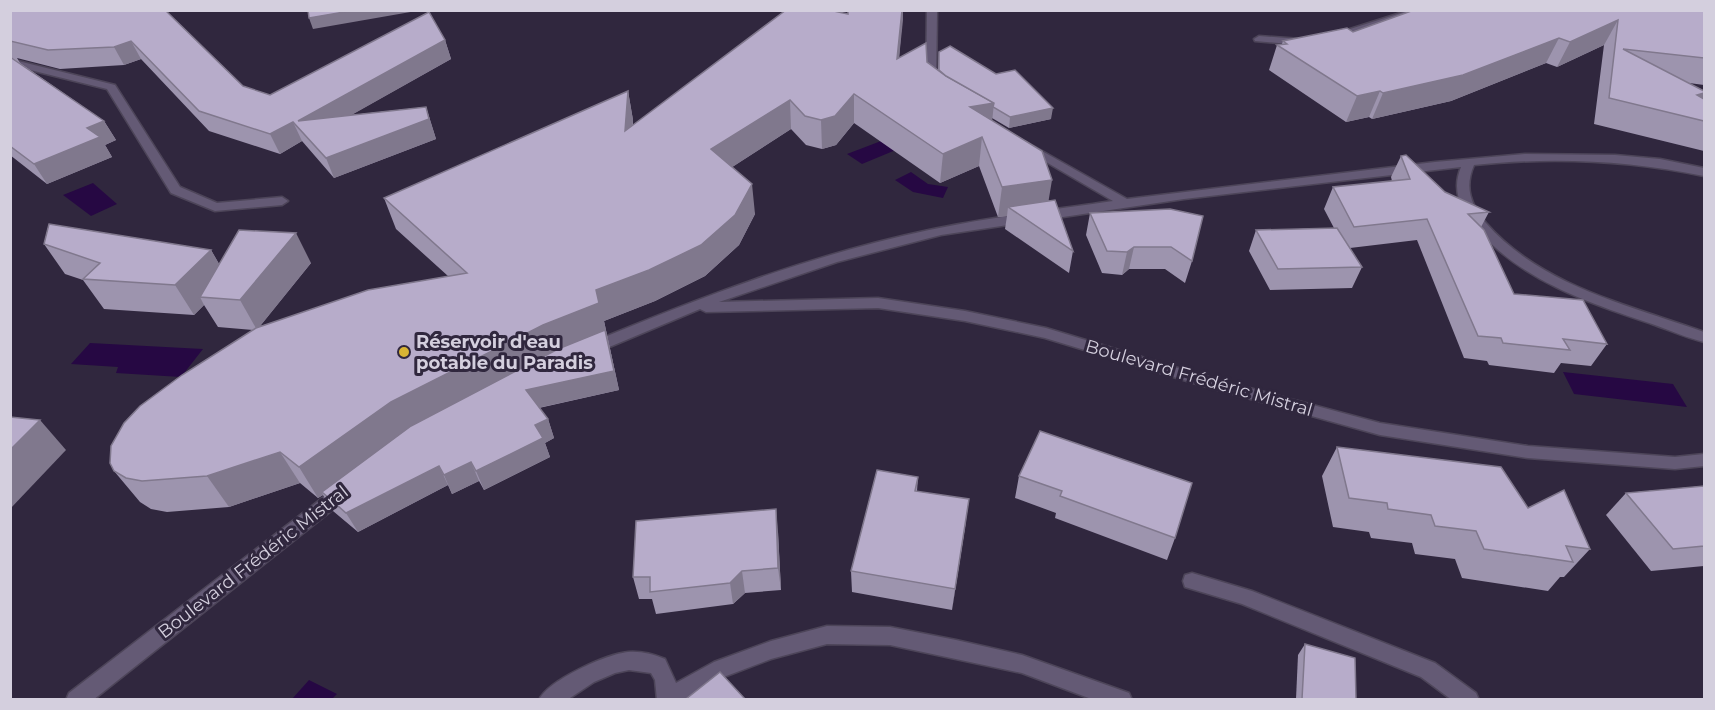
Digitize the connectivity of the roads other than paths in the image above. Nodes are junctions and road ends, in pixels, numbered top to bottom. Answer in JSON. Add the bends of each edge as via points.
{"nodes":[{"id":1,"x":932,"y":10,"type":"edge"},
{"id":2,"x":1422,"y":10,"type":"edge"},
{"id":3,"x":1259,"y":39,"type":"dead end"},
{"id":4,"x":10,"y":62,"type":"edge"},
{"id":5,"x":940,"y":93,"type":"edge"},
{"id":6,"x":1010,"y":137,"type":"edge"},
{"id":7,"x":1469,"y":162,"type":"junction"},
{"id":8,"x":1704,"y":172,"type":"edge"},
{"id":9,"x":282,"y":201,"type":"dead end"},
{"id":10,"x":1125,"y":203,"type":"junction"},
{"id":11,"x":692,"y":308,"type":"junction"},
{"id":12,"x":1704,"y":337,"type":"edge"},
{"id":13,"x":577,"y":354,"type":"edge"},
{"id":14,"x":1704,"y":460,"type":"edge"},
{"id":15,"x":359,"y":480,"type":"edge"},
{"id":16,"x":1192,"y":581,"type":"dead end"},
{"id":17,"x":76,"y":699,"type":"edge"},
{"id":18,"x":549,"y":699,"type":"edge"},
{"id":19,"x":667,"y":699,"type":"edge"},
{"id":20,"x":1122,"y":699,"type":"edge"},
{"id":21,"x":1469,"y":699,"type":"edge"}],
"edges":[{"from":1,"to":5,"type":"street","via":[[931,86]]},
{"from":2,"to":3,"type":"street","via":[[1305,43]]},
{"from":4,"to":9,"type":"street","via":[[111,87],[176,190],[215,207]]},
{"from":6,"to":10,"type":"street"},
{"from":7,"to":8,"type":"street","name":"Boulevard Frédéric Mistral","via":[[1598,158]]},
{"from":7,"to":10,"type":"street","name":"Boulevard Frédéric Mistral"},
{"from":7,"to":12,"type":"street","via":[[1461,184],[1465,202],[1480,225],[1502,247],[1541,274],[1590,297]]},
{"from":10,"to":11,"type":"street","name":"Boulevard Frédéric Mistral","via":[[915,236],[806,267]]},
{"from":11,"to":13,"type":"street","name":"Boulevard Frédéric Mistral"},
{"from":11,"to":14,"type":"street","name":"Boulevard Frédéric Mistral","via":[[878,303],[1046,333],[1380,429],[1528,452],[1675,463]]},
{"from":15,"to":17,"type":"street","name":"Boulevard Frédéric Mistral"},
{"from":16,"to":21,"type":"street","via":[[1245,597],[1428,670]]},
{"from":18,"to":19,"type":"street","via":[[618,662],[646,660],[658,665]]},
{"from":19,"to":20,"type":"street","via":[[714,671],[827,635],[890,636],[956,649],[1022,664]]}]}
